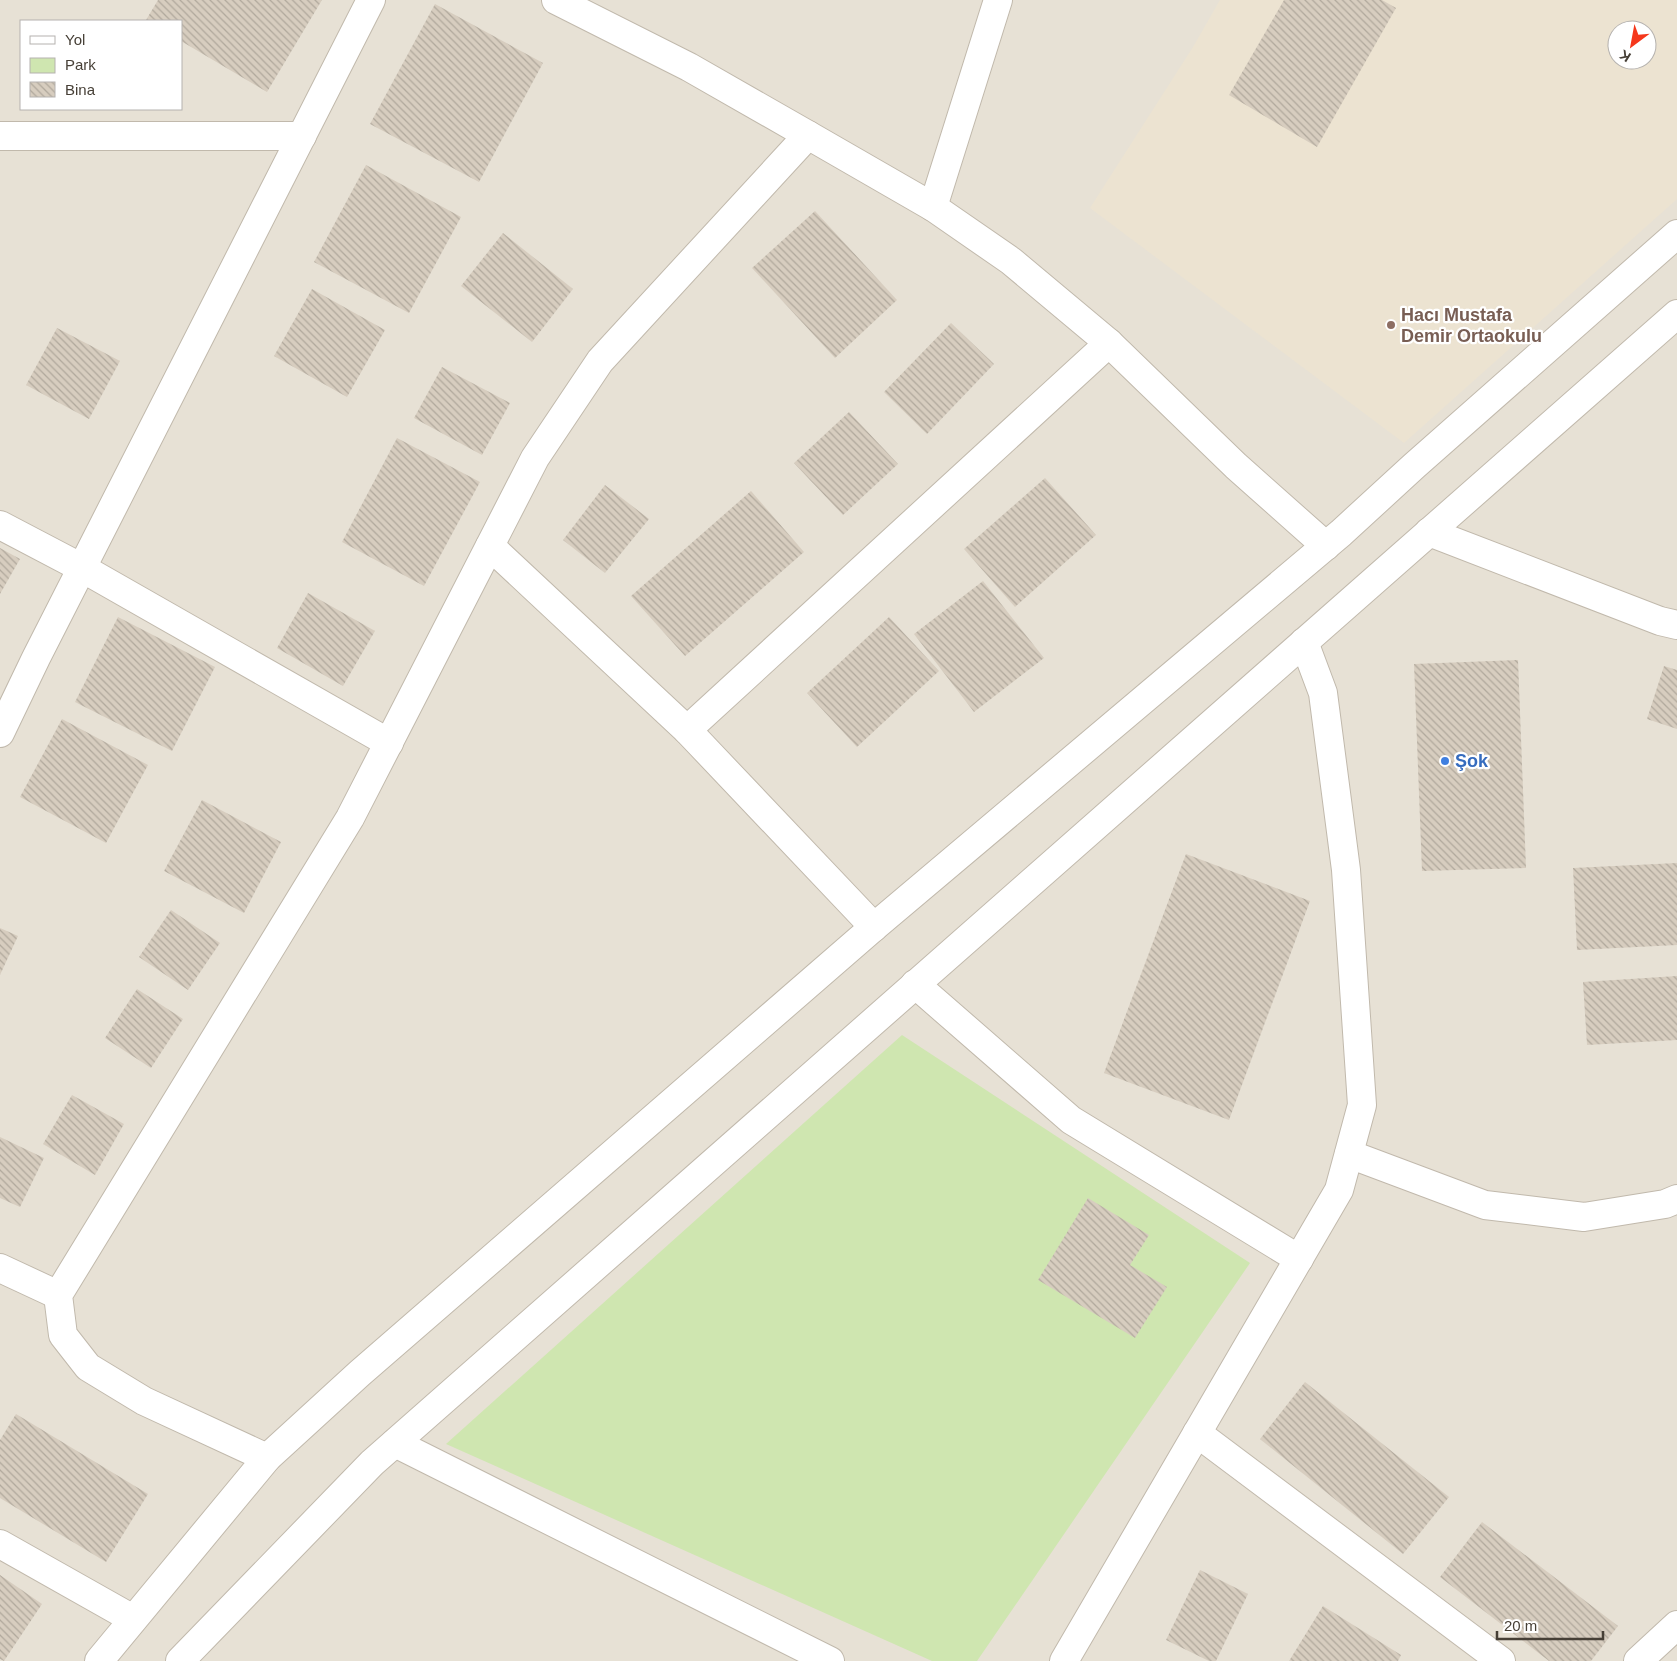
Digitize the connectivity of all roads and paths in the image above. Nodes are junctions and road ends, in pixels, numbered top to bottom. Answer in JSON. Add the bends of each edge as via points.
{"nodes":[{"id":1,"x":371,"y":0,"type":"edge"},
{"id":2,"x":556,"y":0,"type":"edge"},
{"id":3,"x":998,"y":0,"type":"edge"},
{"id":4,"x":808,"y":135,"type":"junction"},
{"id":5,"x":0,"y":136,"type":"edge"},
{"id":6,"x":302,"y":136,"type":"junction"},
{"id":7,"x":933,"y":207,"type":"junction"},
{"id":8,"x":1677,"y":234,"type":"edge"},
{"id":9,"x":1677,"y":314,"type":"edge"},
{"id":10,"x":1109,"y":343,"type":"junction"},
{"id":11,"x":0,"y":525,"type":"edge"},
{"id":12,"x":1429,"y":532,"type":"junction"},
{"id":13,"x":490,"y":546,"type":"junction"},
{"id":14,"x":1326,"y":546,"type":"junction"},
{"id":15,"x":82,"y":568,"type":"junction"},
{"id":16,"x":1677,"y":625,"type":"edge"},
{"id":17,"x":1304,"y":642,"type":"junction"},
{"id":18,"x":687,"y":730,"type":"junction"},
{"id":19,"x":0,"y":733,"type":"edge"},
{"id":20,"x":389,"y":743,"type":"junction"},
{"id":21,"x":874,"y":927,"type":"junction"},
{"id":22,"x":915,"y":984,"type":"junction"},
{"id":23,"x":1349,"y":1154,"type":"junction"},
{"id":24,"x":1677,"y":1199,"type":"edge"},
{"id":25,"x":1299,"y":1259,"type":"junction"},
{"id":26,"x":0,"y":1268,"type":"edge"},
{"id":27,"x":58,"y":1295,"type":"junction"},
{"id":28,"x":1197,"y":1433,"type":"junction"},
{"id":29,"x":395,"y":1443,"type":"junction"},
{"id":30,"x":267,"y":1458,"type":"junction"},
{"id":31,"x":0,"y":1544,"type":"edge"},
{"id":32,"x":133,"y":1619,"type":"junction"},
{"id":33,"x":1677,"y":1625,"type":"edge"},
{"id":34,"x":99,"y":1661,"type":"edge"},
{"id":35,"x":180,"y":1661,"type":"edge"},
{"id":36,"x":830,"y":1661,"type":"edge"},
{"id":37,"x":1064,"y":1661,"type":"edge"},
{"id":38,"x":1501,"y":1661,"type":"edge"},
{"id":39,"x":1638,"y":1661,"type":"edge"}],
"edges":[{"from":1,"to":6,"type":"street"},
{"from":2,"to":4,"type":"street","via":[[689,67]]},
{"from":3,"to":7,"type":"street"},
{"from":4,"to":7,"type":"street"},
{"from":4,"to":13,"type":"street","via":[[600,361],[535,458]]},
{"from":5,"to":6,"type":"street"},
{"from":6,"to":15,"type":"street"},
{"from":7,"to":10,"type":"street","via":[[1011,261]]},
{"from":8,"to":14,"type":"street"},
{"from":9,"to":12,"type":"street"},
{"from":10,"to":14,"type":"street","via":[[1236,466]]},
{"from":10,"to":18,"type":"street"},
{"from":11,"to":15,"type":"street"},
{"from":12,"to":16,"type":"street"},
{"from":12,"to":17,"type":"street"},
{"from":13,"to":18,"type":"street"},
{"from":13,"to":20,"type":"street"},
{"from":14,"to":21,"type":"street"},
{"from":15,"to":19,"type":"street"},
{"from":15,"to":20,"type":"street"},
{"from":17,"to":22,"type":"street"},
{"from":17,"to":23,"type":"street","via":[[1324,693],[1346,870],[1362,1105]]},
{"from":18,"to":21,"type":"street"},
{"from":20,"to":27,"type":"street","via":[[350,818]]},
{"from":21,"to":30,"type":"street"},
{"from":22,"to":25,"type":"street","via":[[1071,1120]]},
{"from":22,"to":29,"type":"street"},
{"from":23,"to":24,"type":"street","via":[[1485,1205],[1584,1217],[1665,1204]]},
{"from":23,"to":25,"type":"street","via":[[1339,1190]]},
{"from":25,"to":28,"type":"street"},
{"from":26,"to":27,"type":"street"},
{"from":27,"to":30,"type":"street","via":[[63,1335],[88,1367],[144,1401]]},
{"from":28,"to":37,"type":"street"},
{"from":28,"to":38,"type":"street"},
{"from":29,"to":35,"type":"street"},
{"from":29,"to":36,"type":"street"},
{"from":30,"to":32,"type":"street"},
{"from":31,"to":32,"type":"street"},
{"from":32,"to":34,"type":"street"},
{"from":33,"to":39,"type":"street"}]}
